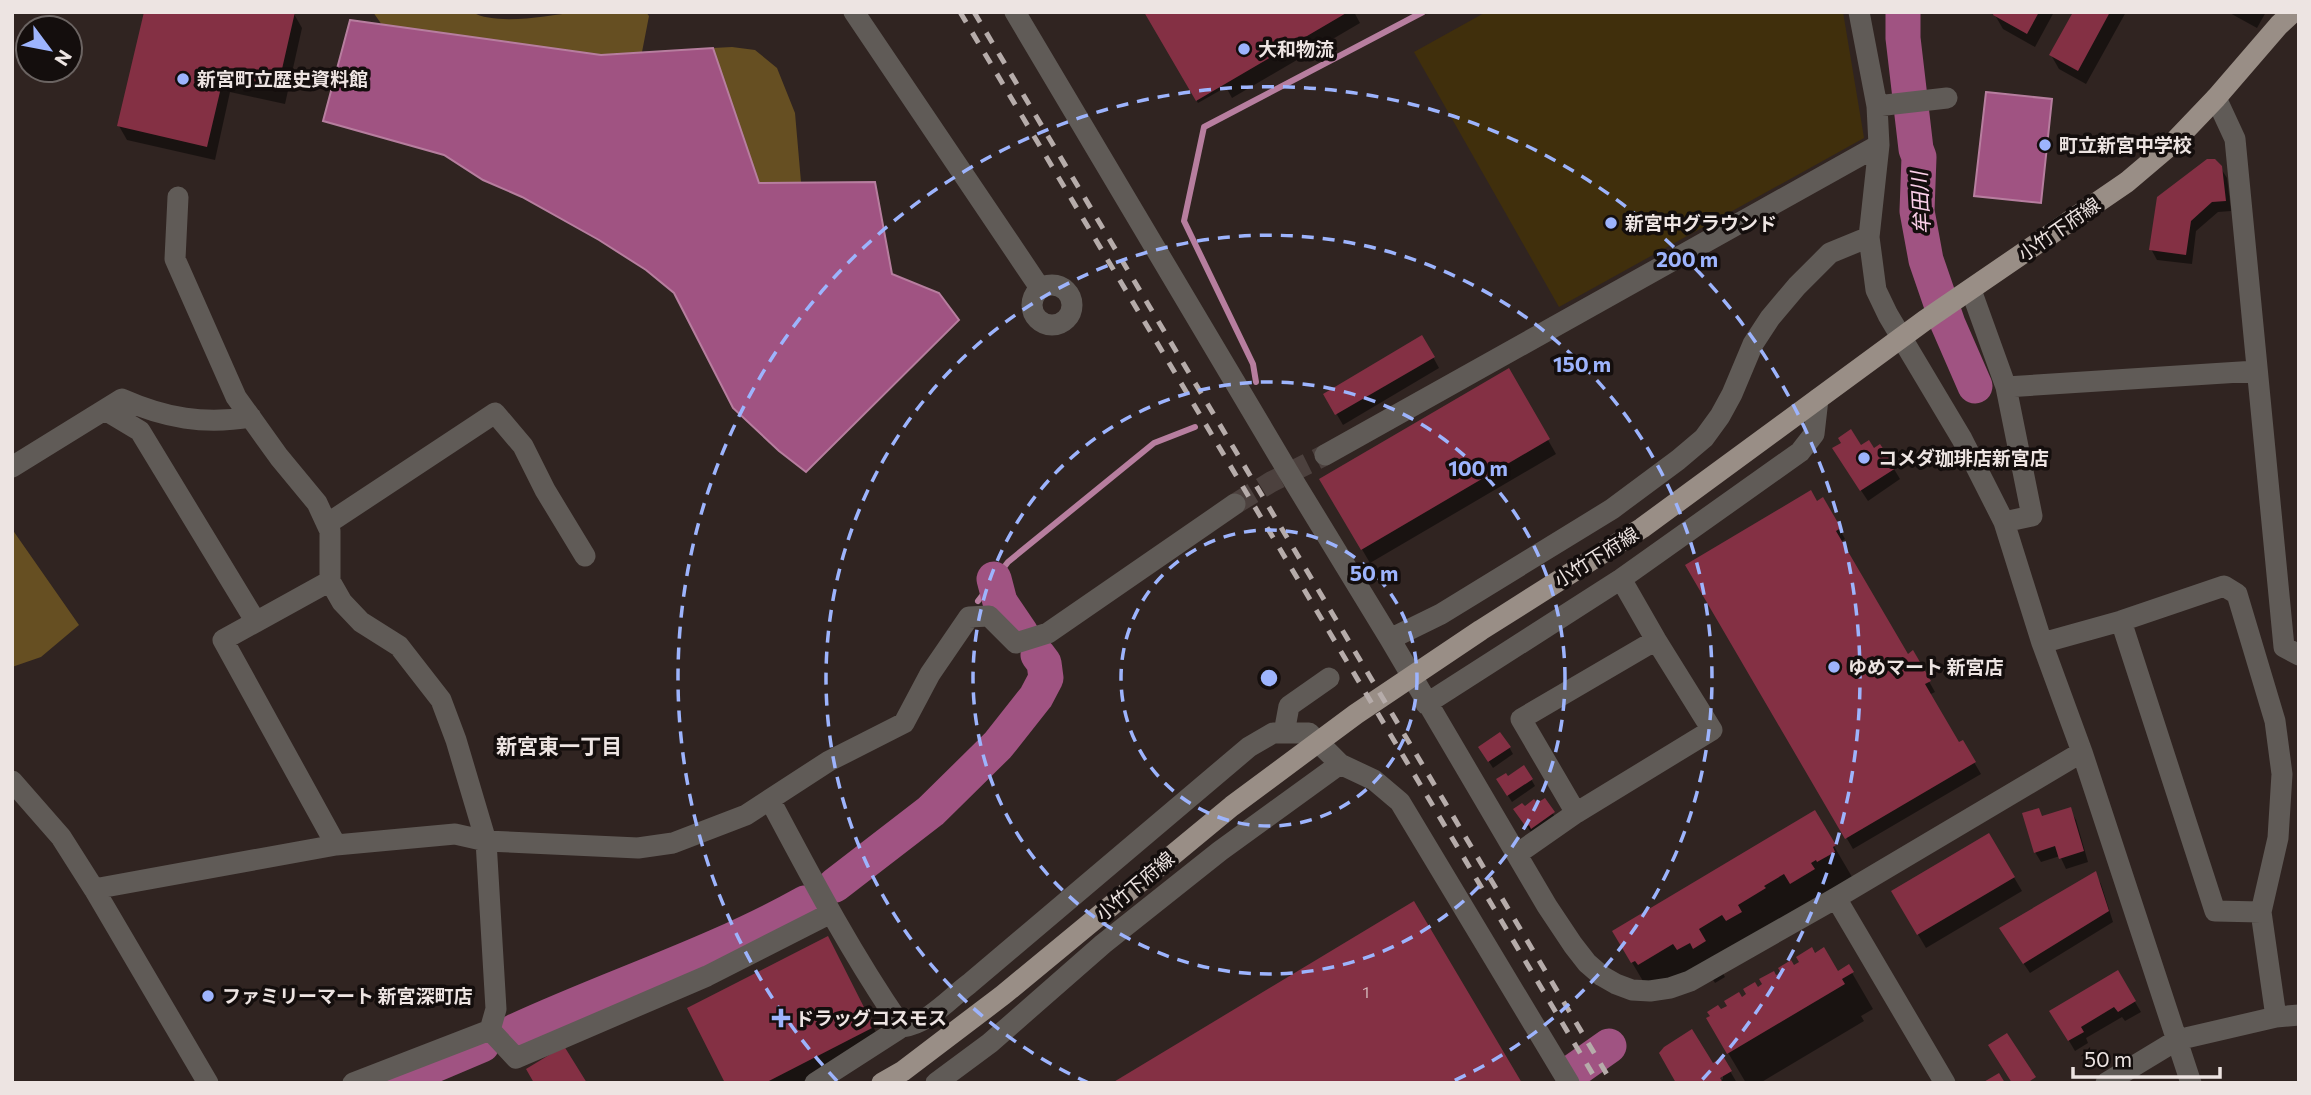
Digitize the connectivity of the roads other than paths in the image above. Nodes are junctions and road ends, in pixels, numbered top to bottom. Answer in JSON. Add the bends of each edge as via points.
{"nodes":[{"id":1,"x":854,"y":12,"type":"edge"},
{"id":2,"x":1015,"y":12,"type":"edge"},
{"id":3,"x":1859,"y":12,"type":"edge"},
{"id":4,"x":2293,"y":12,"type":"edge"},
{"id":5,"x":1947,"y":97,"type":"dead end"},
{"id":6,"x":2216,"y":98,"type":"junction"},
{"id":7,"x":1877,"y":106,"type":"junction"},
{"id":8,"x":1879,"y":145,"type":"junction"},
{"id":9,"x":178,"y":197,"type":"dead end"},
{"id":10,"x":1869,"y":237,"type":"junction"},
{"id":11,"x":1040,"y":288,"type":"dead end"},
{"id":12,"x":1966,"y":293,"type":"junction"},
{"id":13,"x":1902,"y":337,"type":"junction"},
{"id":14,"x":2256,"y":371,"type":"junction"},
{"id":15,"x":2006,"y":387,"type":"junction"},
{"id":16,"x":1818,"y":399,"type":"junction"},
{"id":17,"x":105,"y":410,"type":"junction"},
{"id":18,"x":251,"y":417,"type":"junction"},
{"id":19,"x":1325,"y":455,"type":"tunnel mouth"},
{"id":20,"x":12,"y":467,"type":"edge"},
{"id":21,"x":1235,"y":504,"type":"tunnel mouth"},
{"id":22,"x":2004,"y":522,"type":"junction"},
{"id":23,"x":327,"y":524,"type":"junction"},
{"id":24,"x":585,"y":556,"type":"dead end"},
{"id":25,"x":1621,"y":579,"type":"junction"},
{"id":26,"x":330,"y":581,"type":"junction"},
{"id":27,"x":2122,"y":621,"type":"junction"},
{"id":28,"x":256,"y":622,"type":"junction"},
{"id":29,"x":1390,"y":639,"type":"junction"},
{"id":30,"x":1656,"y":640,"type":"junction"},
{"id":31,"x":2042,"y":643,"type":"junction"},
{"id":32,"x":2299,"y":654,"type":"edge"},
{"id":33,"x":1329,"y":678,"type":"dead end"},
{"id":34,"x":1426,"y":704,"type":"junction"},
{"id":35,"x":1284,"y":733,"type":"junction"},
{"id":36,"x":2082,"y":752,"type":"junction"},
{"id":37,"x":1340,"y":764,"type":"junction"},
{"id":38,"x":12,"y":781,"type":"edge"},
{"id":39,"x":769,"y":800,"type":"junction"},
{"id":40,"x":1576,"y":813,"type":"junction"},
{"id":41,"x":486,"y":841,"type":"junction"},
{"id":42,"x":337,"y":845,"type":"junction"},
{"id":43,"x":1517,"y":855,"type":"junction"},
{"id":44,"x":94,"y":889,"type":"junction"},
{"id":45,"x":1836,"y":898,"type":"junction"},
{"id":46,"x":2261,"y":912,"type":"junction"},
{"id":47,"x":831,"y":913,"type":"junction"},
{"id":48,"x":2299,"y":1015,"type":"edge"},
{"id":49,"x":2276,"y":1017,"type":"junction"},
{"id":50,"x":902,"y":1027,"type":"junction"},
{"id":51,"x":490,"y":1030,"type":"junction"},
{"id":52,"x":2177,"y":1040,"type":"junction"},
{"id":53,"x":208,"y":1083,"type":"edge"},
{"id":54,"x":353,"y":1083,"type":"edge"},
{"id":55,"x":815,"y":1083,"type":"edge"},
{"id":56,"x":882,"y":1083,"type":"edge"},
{"id":57,"x":936,"y":1083,"type":"edge"},
{"id":58,"x":1569,"y":1083,"type":"edge"},
{"id":59,"x":1945,"y":1083,"type":"edge"},
{"id":60,"x":2106,"y":1083,"type":"edge"},
{"id":61,"x":2191,"y":1083,"type":"edge"}],
"edges":[{"from":1,"to":11,"type":"street"},
{"from":2,"to":29,"type":"street"},
{"from":3,"to":7,"type":"street"},
{"from":4,"to":6,"type":"main road","name":"小竹下府線"},
{"from":5,"to":7,"type":"street"},
{"from":6,"to":12,"type":"main road","name":"小竹下府線","via":[[2127,182]]},
{"from":6,"to":14,"type":"street","via":[[2235,139]]},
{"from":7,"to":8,"type":"street"},
{"from":8,"to":10,"type":"street"},
{"from":8,"to":19,"type":"street"},
{"from":9,"to":18,"type":"street","via":[[175,259],[236,397]]},
{"from":10,"to":13,"type":"street","via":[[1876,290]]},
{"from":10,"to":29,"type":"street","via":[[1830,253],[1797,286],[1753,344],[1720,416],[1678,460],[1612,509],[1441,614]]},
{"from":12,"to":13,"type":"main road","name":"小竹下府線"},
{"from":12,"to":15,"type":"street"},
{"from":13,"to":16,"type":"main road","name":"小竹下府線"},
{"from":13,"to":22,"type":"street"},
{"from":14,"to":15,"type":"street"},
{"from":14,"to":32,"type":"street","via":[[2284,647]]},
{"from":15,"to":22,"type":"street","via":[[2032,516]]},
{"from":16,"to":25,"type":"street","via":[[1814,434],[1800,452]]},
{"from":16,"to":56,"type":"main road","name":"小竹下府線","via":[[1642,528],[1356,713],[1232,806],[1003,995]]},
{"from":17,"to":18,"type":"street","via":[[122,399],[178,419]]},
{"from":17,"to":20,"type":"street"},
{"from":17,"to":28,"type":"street","via":[[140,431]]},
{"from":18,"to":23,"type":"street","via":[[317,503]]},
{"from":21,"to":39,"type":"street","via":[[1048,633],[1016,643],[989,616],[969,617],[904,723],[829,761]]},
{"from":22,"to":31,"type":"street"},
{"from":23,"to":24,"type":"street","via":[[495,412],[523,446]]},
{"from":23,"to":26,"type":"street"},
{"from":25,"to":30,"type":"street"},
{"from":25,"to":34,"type":"street"},
{"from":26,"to":28,"type":"street"},
{"from":26,"to":41,"type":"street","via":[[361,622],[399,646],[441,700]]},
{"from":27,"to":31,"type":"street"},
{"from":27,"to":46,"type":"street","via":[[2216,911]]},
{"from":27,"to":46,"type":"street","via":[[2224,586],[2237,594],[2275,721],[2282,774],[2278,838]]},
{"from":28,"to":42,"type":"street","via":[[223,640]]},
{"from":29,"to":34,"type":"street"},
{"from":30,"to":40,"type":"street","via":[[1521,719]]},
{"from":30,"to":40,"type":"street","via":[[1712,730]]},
{"from":31,"to":36,"type":"street"},
{"from":33,"to":35,"type":"street","via":[[1289,706]]},
{"from":34,"to":43,"type":"street"},
{"from":35,"to":37,"type":"street","via":[[1309,733]]},
{"from":35,"to":50,"type":"street","via":[[1273,733],[1249,747],[969,984],[922,1021]]},
{"from":36,"to":45,"type":"street"},
{"from":36,"to":52,"type":"street"},
{"from":37,"to":57,"type":"street","via":[[1103,944],[990,1043]]},
{"from":37,"to":58,"type":"street","via":[[1374,780],[1400,802]]},
{"from":38,"to":44,"type":"street","via":[[61,837]]},
{"from":39,"to":41,"type":"street","via":[[746,816],[661,845],[638,848]]},
{"from":39,"to":47,"type":"street"},
{"from":40,"to":43,"type":"street"},
{"from":41,"to":42,"type":"street","via":[[454,834]]},
{"from":41,"to":51,"type":"street","via":[[496,1009]]},
{"from":42,"to":44,"type":"street"},
{"from":43,"to":45,"type":"street","via":[[1587,963],[1632,990],[1670,988],[1690,981]]},
{"from":44,"to":53,"type":"street"},
{"from":45,"to":59,"type":"street"},
{"from":46,"to":49,"type":"street"},
{"from":47,"to":50,"type":"street"},
{"from":47,"to":51,"type":"street","via":[[707,976],[516,1058]]},
{"from":48,"to":49,"type":"street"},
{"from":49,"to":52,"type":"street"},
{"from":50,"to":55,"type":"street"},
{"from":51,"to":54,"type":"street"},
{"from":52,"to":60,"type":"street"},
{"from":52,"to":61,"type":"street"}]}
